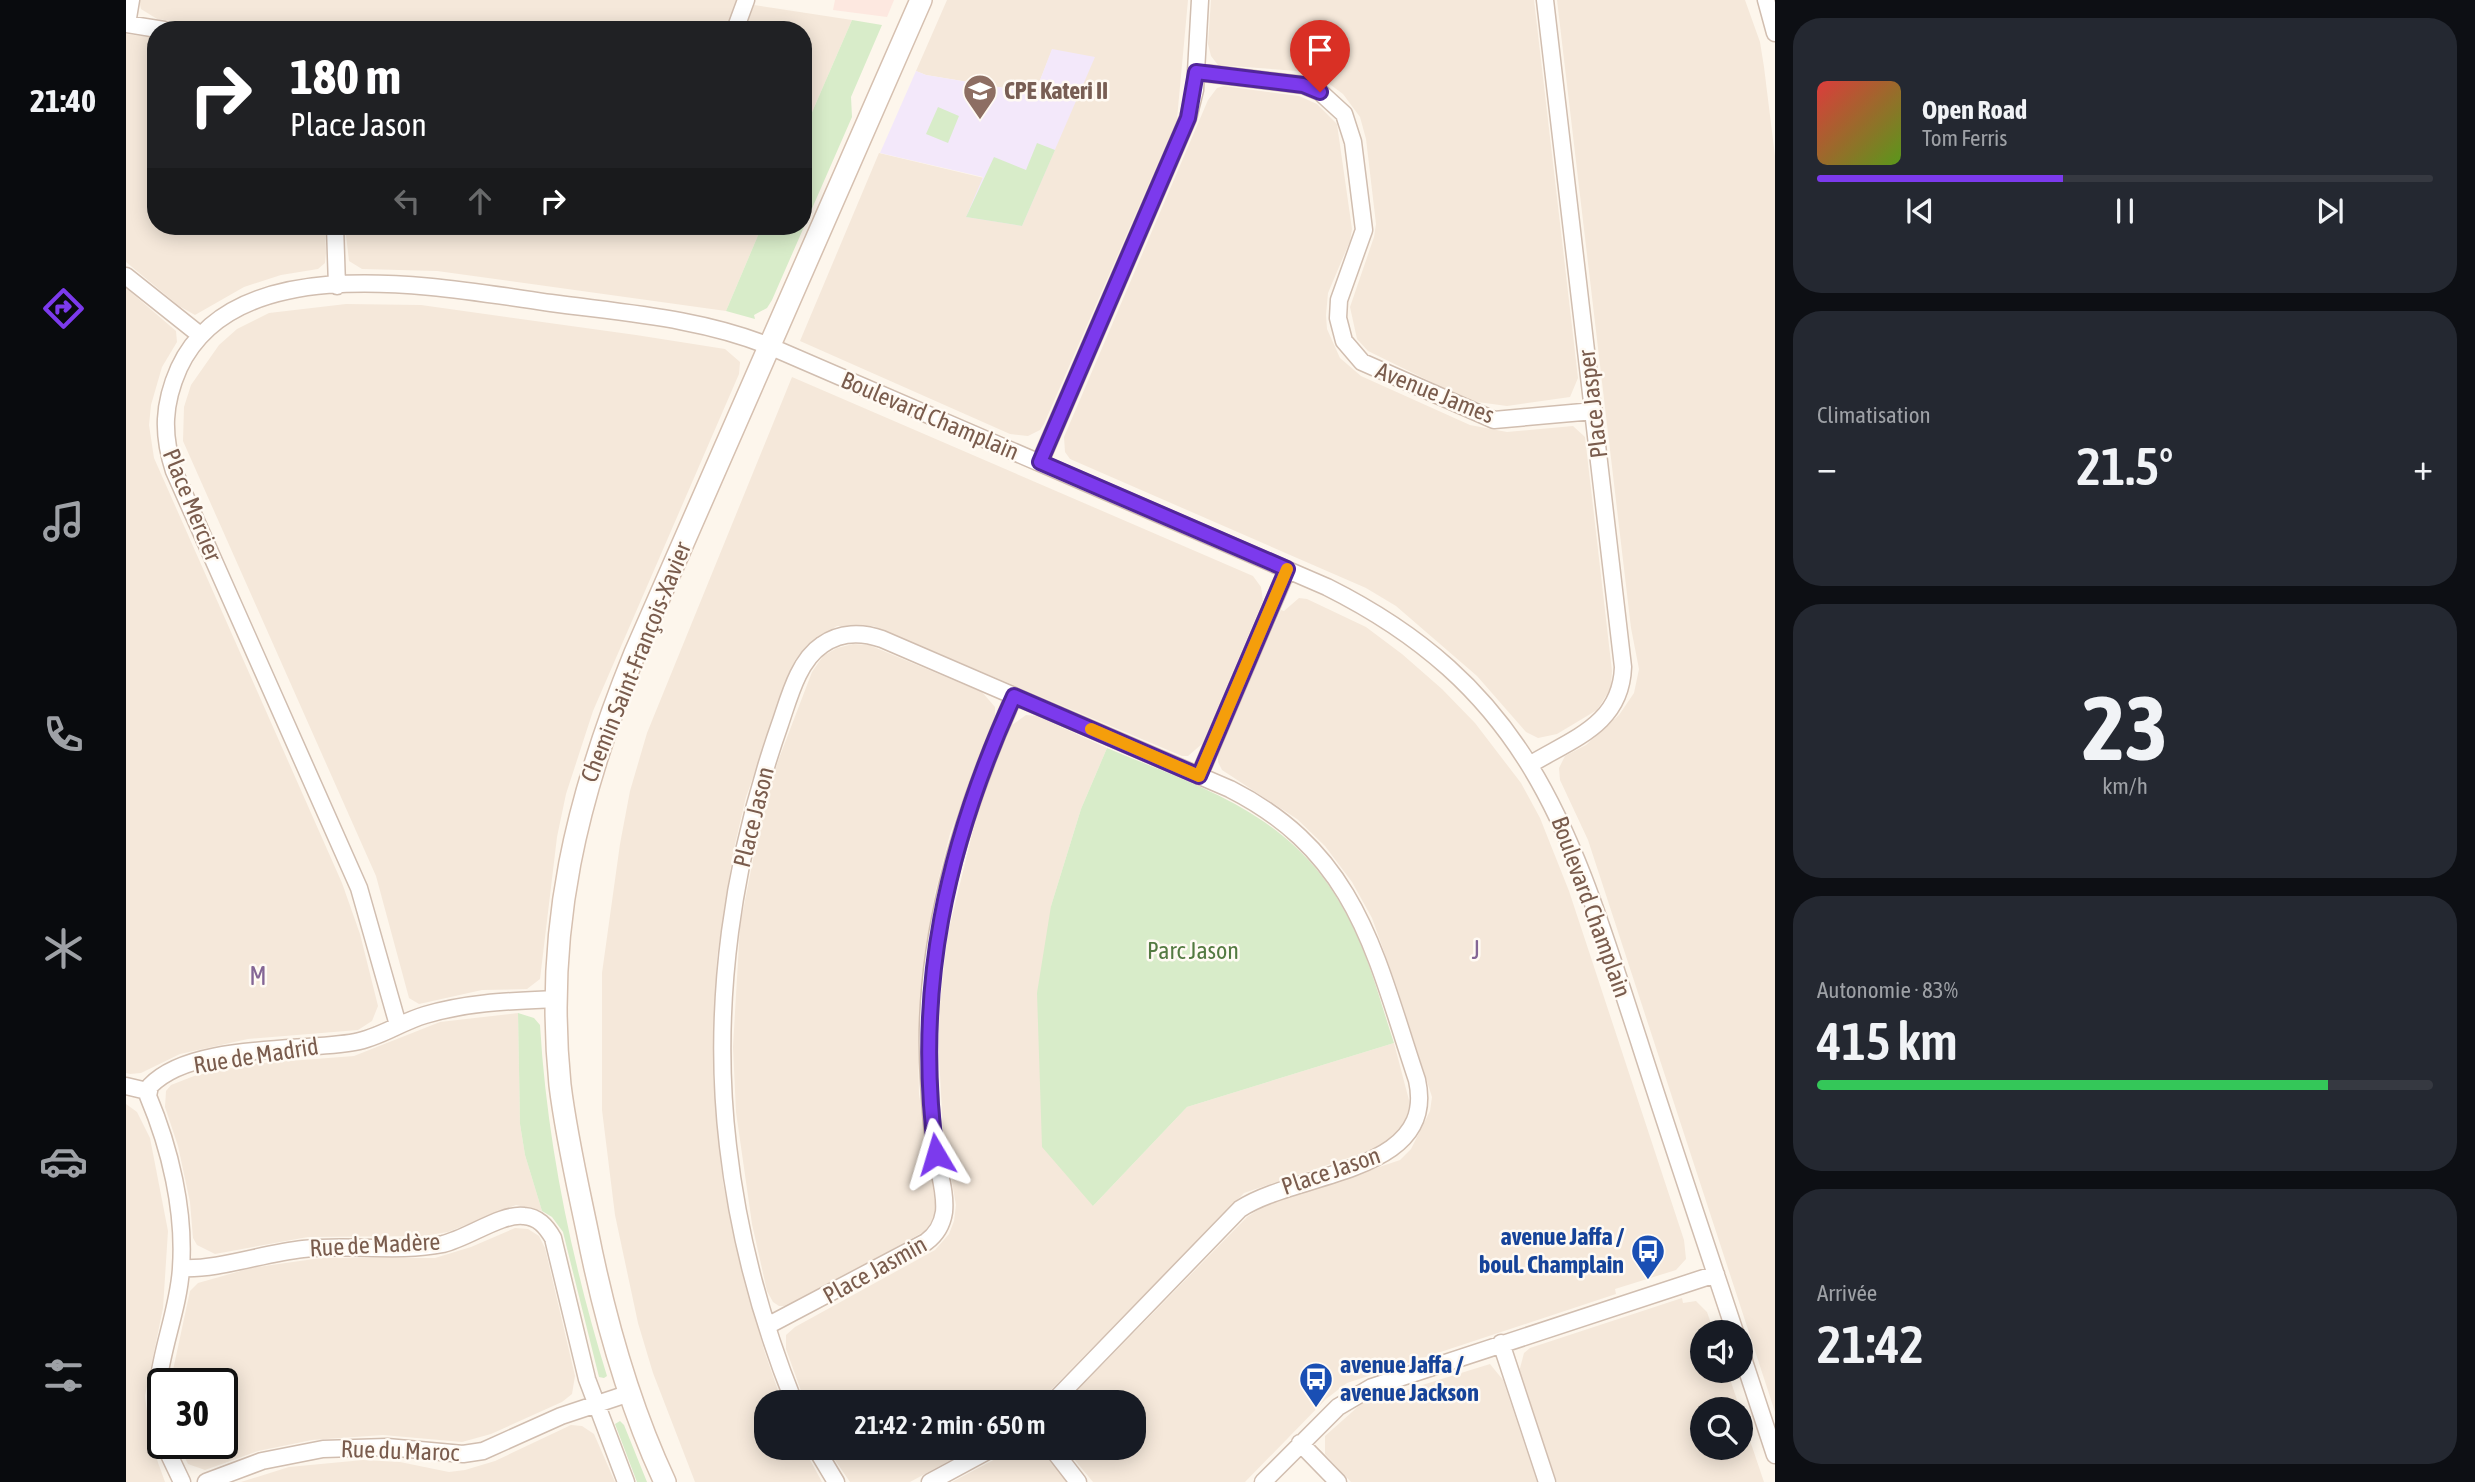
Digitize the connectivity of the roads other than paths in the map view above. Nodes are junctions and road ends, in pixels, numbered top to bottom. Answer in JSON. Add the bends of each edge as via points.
{"nodes":[{"id":1,"x":131,"y":0,"type":"edge"},
{"id":2,"x":746,"y":0,"type":"edge"},
{"id":3,"x":921,"y":0,"type":"edge"},
{"id":4,"x":1200,"y":0,"type":"edge"},
{"id":5,"x":1545,"y":0,"type":"edge"},
{"id":6,"x":1766,"y":0,"type":"edge"},
{"id":7,"x":738,"y":21,"type":"edge"},
{"id":8,"x":127,"y":24,"type":"edge"},
{"id":9,"x":147,"y":27,"type":"edge"},
{"id":10,"x":1775,"y":33,"type":"edge"},
{"id":11,"x":1196,"y":72,"type":"junction"},
{"id":12,"x":335,"y":235,"type":"edge"},
{"id":13,"x":126,"y":276,"type":"edge"},
{"id":14,"x":337,"y":286,"type":"junction"},
{"id":15,"x":200,"y":335,"type":"junction"},
{"id":16,"x":769,"y":346,"type":"junction"},
{"id":17,"x":1594,"y":411,"type":"junction"},
{"id":18,"x":1040,"y":462,"type":"junction"},
{"id":19,"x":1287,"y":569,"type":"junction"},
{"id":20,"x":1014,"y":696,"type":"junction"},
{"id":21,"x":1531,"y":764,"type":"junction"},
{"id":22,"x":1199,"y":776,"type":"junction"},
{"id":23,"x":556,"y":999,"type":"junction"},
{"id":24,"x":398,"y":1026,"type":"junction"},
{"id":25,"x":126,"y":1086,"type":"edge"},
{"id":26,"x":147,"y":1091,"type":"junction"},
{"id":27,"x":181,"y":1268,"type":"junction"},
{"id":28,"x":1716,"y":1275,"type":"junction"},
{"id":29,"x":1731,"y":1320,"type":"edge"},
{"id":30,"x":767,"y":1326,"type":"junction"},
{"id":31,"x":1501,"y":1343,"type":"junction"},
{"id":32,"x":161,"y":1368,"type":"edge"},
{"id":33,"x":1751,"y":1383,"type":"edge"},
{"id":34,"x":790,"y":1390,"type":"edge"},
{"id":35,"x":1065,"y":1390,"type":"edge"},
{"id":36,"x":631,"y":1393,"type":"junction"},
{"id":37,"x":596,"y":1404,"type":"junction"},
{"id":38,"x":1300,"y":1443,"type":"junction"},
{"id":39,"x":1775,"y":1455,"type":"edge"},
{"id":40,"x":171,"y":1459,"type":"edge"},
{"id":41,"x":823,"y":1460,"type":"edge"},
{"id":42,"x":971,"y":1460,"type":"edge"},
{"id":43,"x":1061,"y":1460,"type":"edge"},
{"id":44,"x":182,"y":1482,"type":"edge"},
{"id":45,"x":206,"y":1482,"type":"edge"},
{"id":46,"x":626,"y":1482,"type":"edge"},
{"id":47,"x":665,"y":1482,"type":"edge"},
{"id":48,"x":836,"y":1482,"type":"edge"},
{"id":49,"x":930,"y":1482,"type":"edge"},
{"id":50,"x":1079,"y":1482,"type":"edge"},
{"id":51,"x":1263,"y":1482,"type":"edge"},
{"id":52,"x":1338,"y":1482,"type":"edge"},
{"id":53,"x":1547,"y":1482,"type":"edge"}],
"edges":[{"from":1,"to":8,"type":"street"},
{"from":2,"to":7,"type":"street"},
{"from":3,"to":16,"type":"street","name":"Chemin Saint-François-Xavier"},
{"from":4,"to":11,"type":"street"},
{"from":5,"to":17,"type":"street","name":"Place Jasper"},
{"from":6,"to":10,"type":"street"},
{"from":8,"to":9,"type":"street"},
{"from":11,"to":17,"type":"street","name":"Avenue James","via":[[1303,85],[1320,92],[1344,114],[1353,142],[1364,230],[1339,300],[1338,318],[1344,341],[1362,362],[1494,420]]},
{"from":11,"to":18,"type":"street","via":[[1188,118]]},
{"from":12,"to":14,"type":"street"},
{"from":13,"to":15,"type":"street"},
{"from":14,"to":15,"type":"street","name":"Place Mercier","via":[[260,298],[234,309]]},
{"from":14,"to":16,"type":"street","name":"Place Mercier","via":[[429,287],[576,306],[697,324]]},
{"from":15,"to":24,"type":"street","name":"Place Mercier","via":[[182,361],[166,401],[169,456],[359,888]]},
{"from":16,"to":18,"type":"street","name":"Boulevard Champlain"},
{"from":16,"to":23,"type":"street","name":"Chemin Saint-François-Xavier","via":[[647,623],[594,758],[569,859]]},
{"from":17,"to":21,"type":"street","name":"Place Jasper","via":[[1623,680],[1609,713]]},
{"from":18,"to":19,"type":"street","name":"Boulevard Champlain"},
{"from":19,"to":21,"type":"street","name":"Boulevard Champlain","via":[[1367,608],[1411,637],[1464,683]]},
{"from":19,"to":22,"type":"street"},
{"from":20,"to":22,"type":"street","name":"Place Jason"},
{"from":20,"to":30,"type":"street","name":"Place Jasmin","via":[[968,807],[936,940],[928,1051],[932,1126],[944,1201],[939,1229],[926,1242]]},
{"from":20,"to":30,"type":"street","name":"Place Jason","via":[[883,639],[858,634],[821,645],[804,664],[795,685],[748,831],[731,926],[724,1006],[728,1147],[745,1244]]},
{"from":21,"to":28,"type":"street","name":"Boulevard Champlain","via":[[1581,867]]},
{"from":22,"to":35,"type":"street","name":"Place Jason","via":[[1249,799],[1282,821],[1324,860],[1345,891],[1370,941],[1417,1080],[1416,1118],[1404,1140],[1384,1155],[1269,1193],[1240,1209]]},
{"from":23,"to":24,"type":"street","name":"Rue de Madrid","via":[[473,1004]]},
{"from":23,"to":36,"type":"street","name":"Chemin Saint-François-Xavier","via":[[561,1085],[573,1163],[599,1288]]},
{"from":24,"to":26,"type":"street","name":"Rue de Madrid","via":[[352,1043],[266,1049],[196,1063],[168,1072]]},
{"from":25,"to":26,"type":"street"},
{"from":26,"to":27,"type":"street","via":[[174,1182]]},
{"from":27,"to":32,"type":"street"},
{"from":27,"to":37,"type":"street","name":"Rue de Madère","via":[[307,1248],[429,1246],[467,1237],[507,1218],[534,1218],[552,1238]]},
{"from":28,"to":29,"type":"street","name":"Boulevard Champlain"},
{"from":28,"to":31,"type":"street"},
{"from":30,"to":34,"type":"street","name":"Place Jason"},
{"from":31,"to":38,"type":"street","via":[[1360,1393]]},
{"from":31,"to":53,"type":"street"},
{"from":33,"to":39,"type":"street"},
{"from":36,"to":37,"type":"street","name":"Rue du Maroc"},
{"from":36,"to":47,"type":"street","name":"Chemin Saint-François-Xavier"},
{"from":37,"to":45,"type":"street","name":"Rue du Maroc","via":[[483,1451],[323,1449],[271,1458]]},
{"from":37,"to":46,"type":"street","name":"Rue de Madère"},
{"from":38,"to":51,"type":"street"},
{"from":38,"to":52,"type":"street"},
{"from":40,"to":44,"type":"street"},
{"from":41,"to":48,"type":"street"},
{"from":42,"to":49,"type":"street"},
{"from":43,"to":50,"type":"street"}]}
